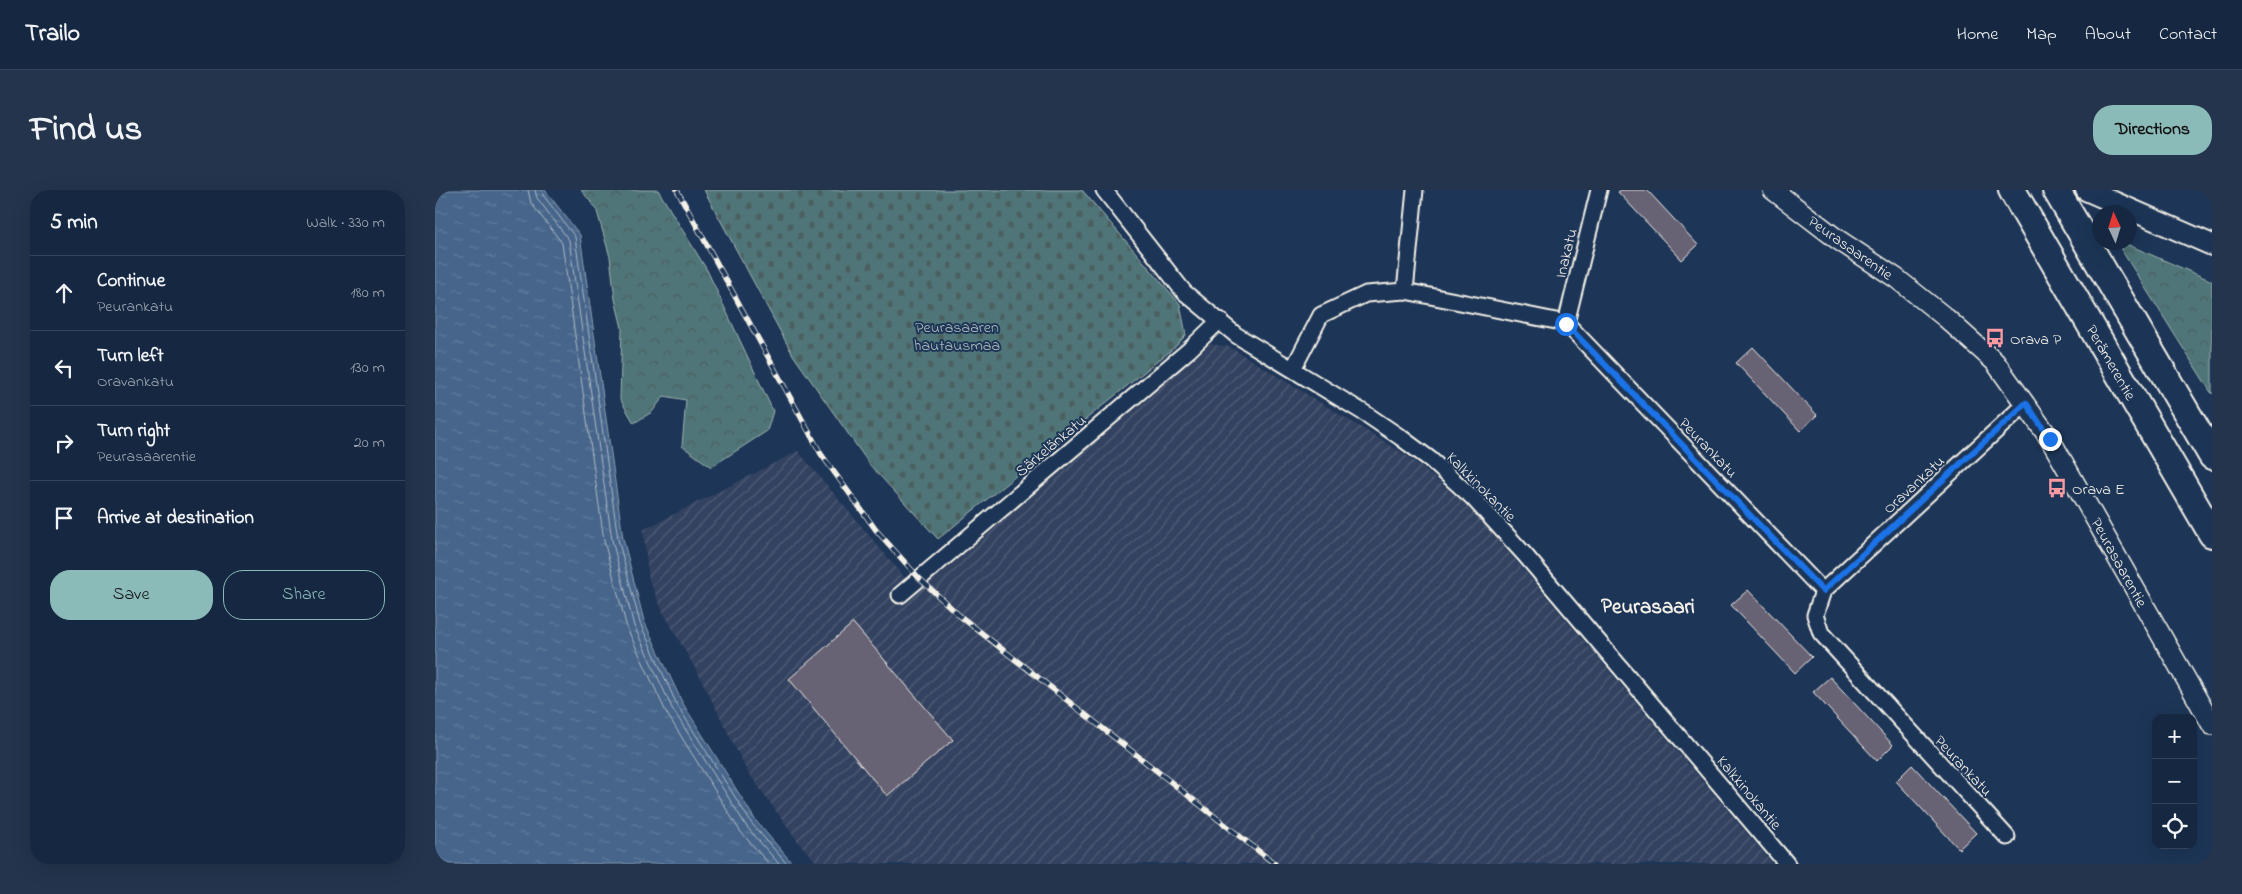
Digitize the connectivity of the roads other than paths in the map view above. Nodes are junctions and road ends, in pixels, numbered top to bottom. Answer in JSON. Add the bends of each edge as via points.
{"nodes":[{"id":1,"x":1104,"y":190,"type":"edge"},
{"id":2,"x":1415,"y":190,"type":"edge"},
{"id":3,"x":1599,"y":190,"type":"edge"},
{"id":4,"x":1773,"y":190,"type":"edge"},
{"id":5,"x":2012,"y":190,"type":"edge"},
{"id":6,"x":2056,"y":190,"type":"edge"},
{"id":7,"x":2086,"y":190,"type":"edge"},
{"id":8,"x":2212,"y":245,"type":"edge"},
{"id":9,"x":1405,"y":291,"type":"junction"},
{"id":10,"x":1220,"y":320,"type":"junction"},
{"id":11,"x":1566,"y":324,"type":"junction"},
{"id":12,"x":1293,"y":369,"type":"junction"},
{"id":13,"x":2026,"y":403,"type":"junction"},
{"id":14,"x":2212,"y":456,"type":"edge"},
{"id":15,"x":2212,"y":534,"type":"edge"},
{"id":16,"x":1823,"y":591,"type":"junction"},
{"id":17,"x":900,"y":595,"type":"dead end"},
{"id":18,"x":2212,"y":725,"type":"edge"},
{"id":19,"x":2007,"y":837,"type":"dead end"},
{"id":20,"x":1787,"y":864,"type":"edge"}],
"edges":[{"from":1,"to":10,"type":"street","name":"Kalkkinokantie","via":[[1184,292]]},
{"from":2,"to":9,"type":"street"},
{"from":3,"to":11,"type":"street","name":"Inakatu"},
{"from":4,"to":13,"type":"street","name":"Peurasaarentie","via":[[1946,318],[1995,362]]},
{"from":5,"to":15,"type":"highway","name":"Perämerentie"},
{"from":6,"to":14,"type":"highway"},
{"from":7,"to":8,"type":"main road"},
{"from":9,"to":11,"type":"street"},
{"from":9,"to":12,"type":"street","via":[[1366,294],[1321,315]]},
{"from":10,"to":12,"type":"street","name":"Kalkkinokantie","via":[[1237,335]]},
{"from":10,"to":17,"type":"street","name":"Särkelänkatu","via":[[1189,350]]},
{"from":11,"to":16,"type":"street","name":"Peurankatu"},
{"from":12,"to":20,"type":"street","name":"Kalkkinokantie","via":[[1393,432],[1431,460],[1473,498]]},
{"from":13,"to":16,"type":"street","name":"Oravankatu"},
{"from":13,"to":18,"type":"street","name":"Peurasaarentie","via":[[2050,439]]},
{"from":16,"to":19,"type":"street","name":"Peurankatu","via":[[1815,615],[1821,633]]}]}
